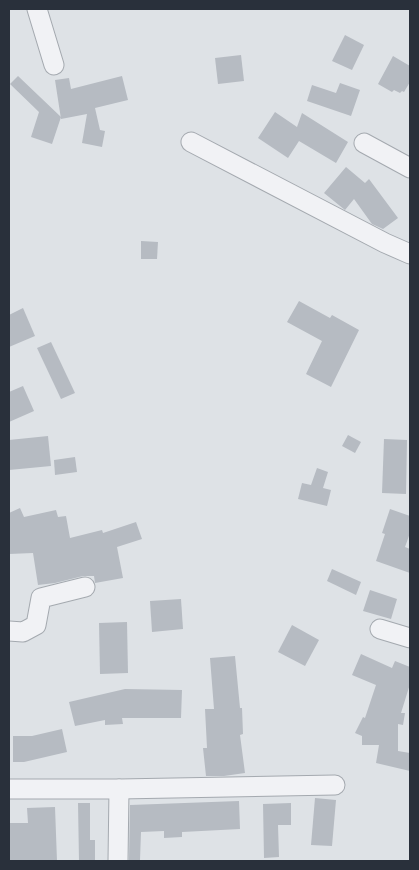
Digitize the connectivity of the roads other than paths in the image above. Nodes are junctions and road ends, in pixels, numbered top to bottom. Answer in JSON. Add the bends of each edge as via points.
{"nodes":[{"id":1,"x":37,"y":9,"type":"edge"},
{"id":2,"x":54,"y":65,"type":"dead end"},
{"id":3,"x":191,"y":142,"type":"dead end"},
{"id":4,"x":364,"y":144,"type":"dead end"},
{"id":5,"x":410,"y":168,"type":"edge"},
{"id":6,"x":410,"y":254,"type":"edge"},
{"id":7,"x":85,"y":587,"type":"dead end"},
{"id":8,"x":380,"y":629,"type":"dead end"},
{"id":9,"x":9,"y":632,"type":"edge"},
{"id":10,"x":410,"y":638,"type":"edge"},
{"id":11,"x":335,"y":785,"type":"dead end"},
{"id":12,"x":9,"y":789,"type":"edge"},
{"id":13,"x":118,"y":789,"type":"junction"},
{"id":14,"x":118,"y":861,"type":"edge"}],
"edges":[{"from":1,"to":2,"type":"street"},
{"from":3,"to":6,"type":"street"},
{"from":4,"to":5,"type":"street"},
{"from":7,"to":9,"type":"street","via":[[41,598],[36,625],[23,632]]},
{"from":8,"to":10,"type":"street"},
{"from":11,"to":13,"type":"street"},
{"from":12,"to":13,"type":"street"},
{"from":13,"to":14,"type":"street"}]}
